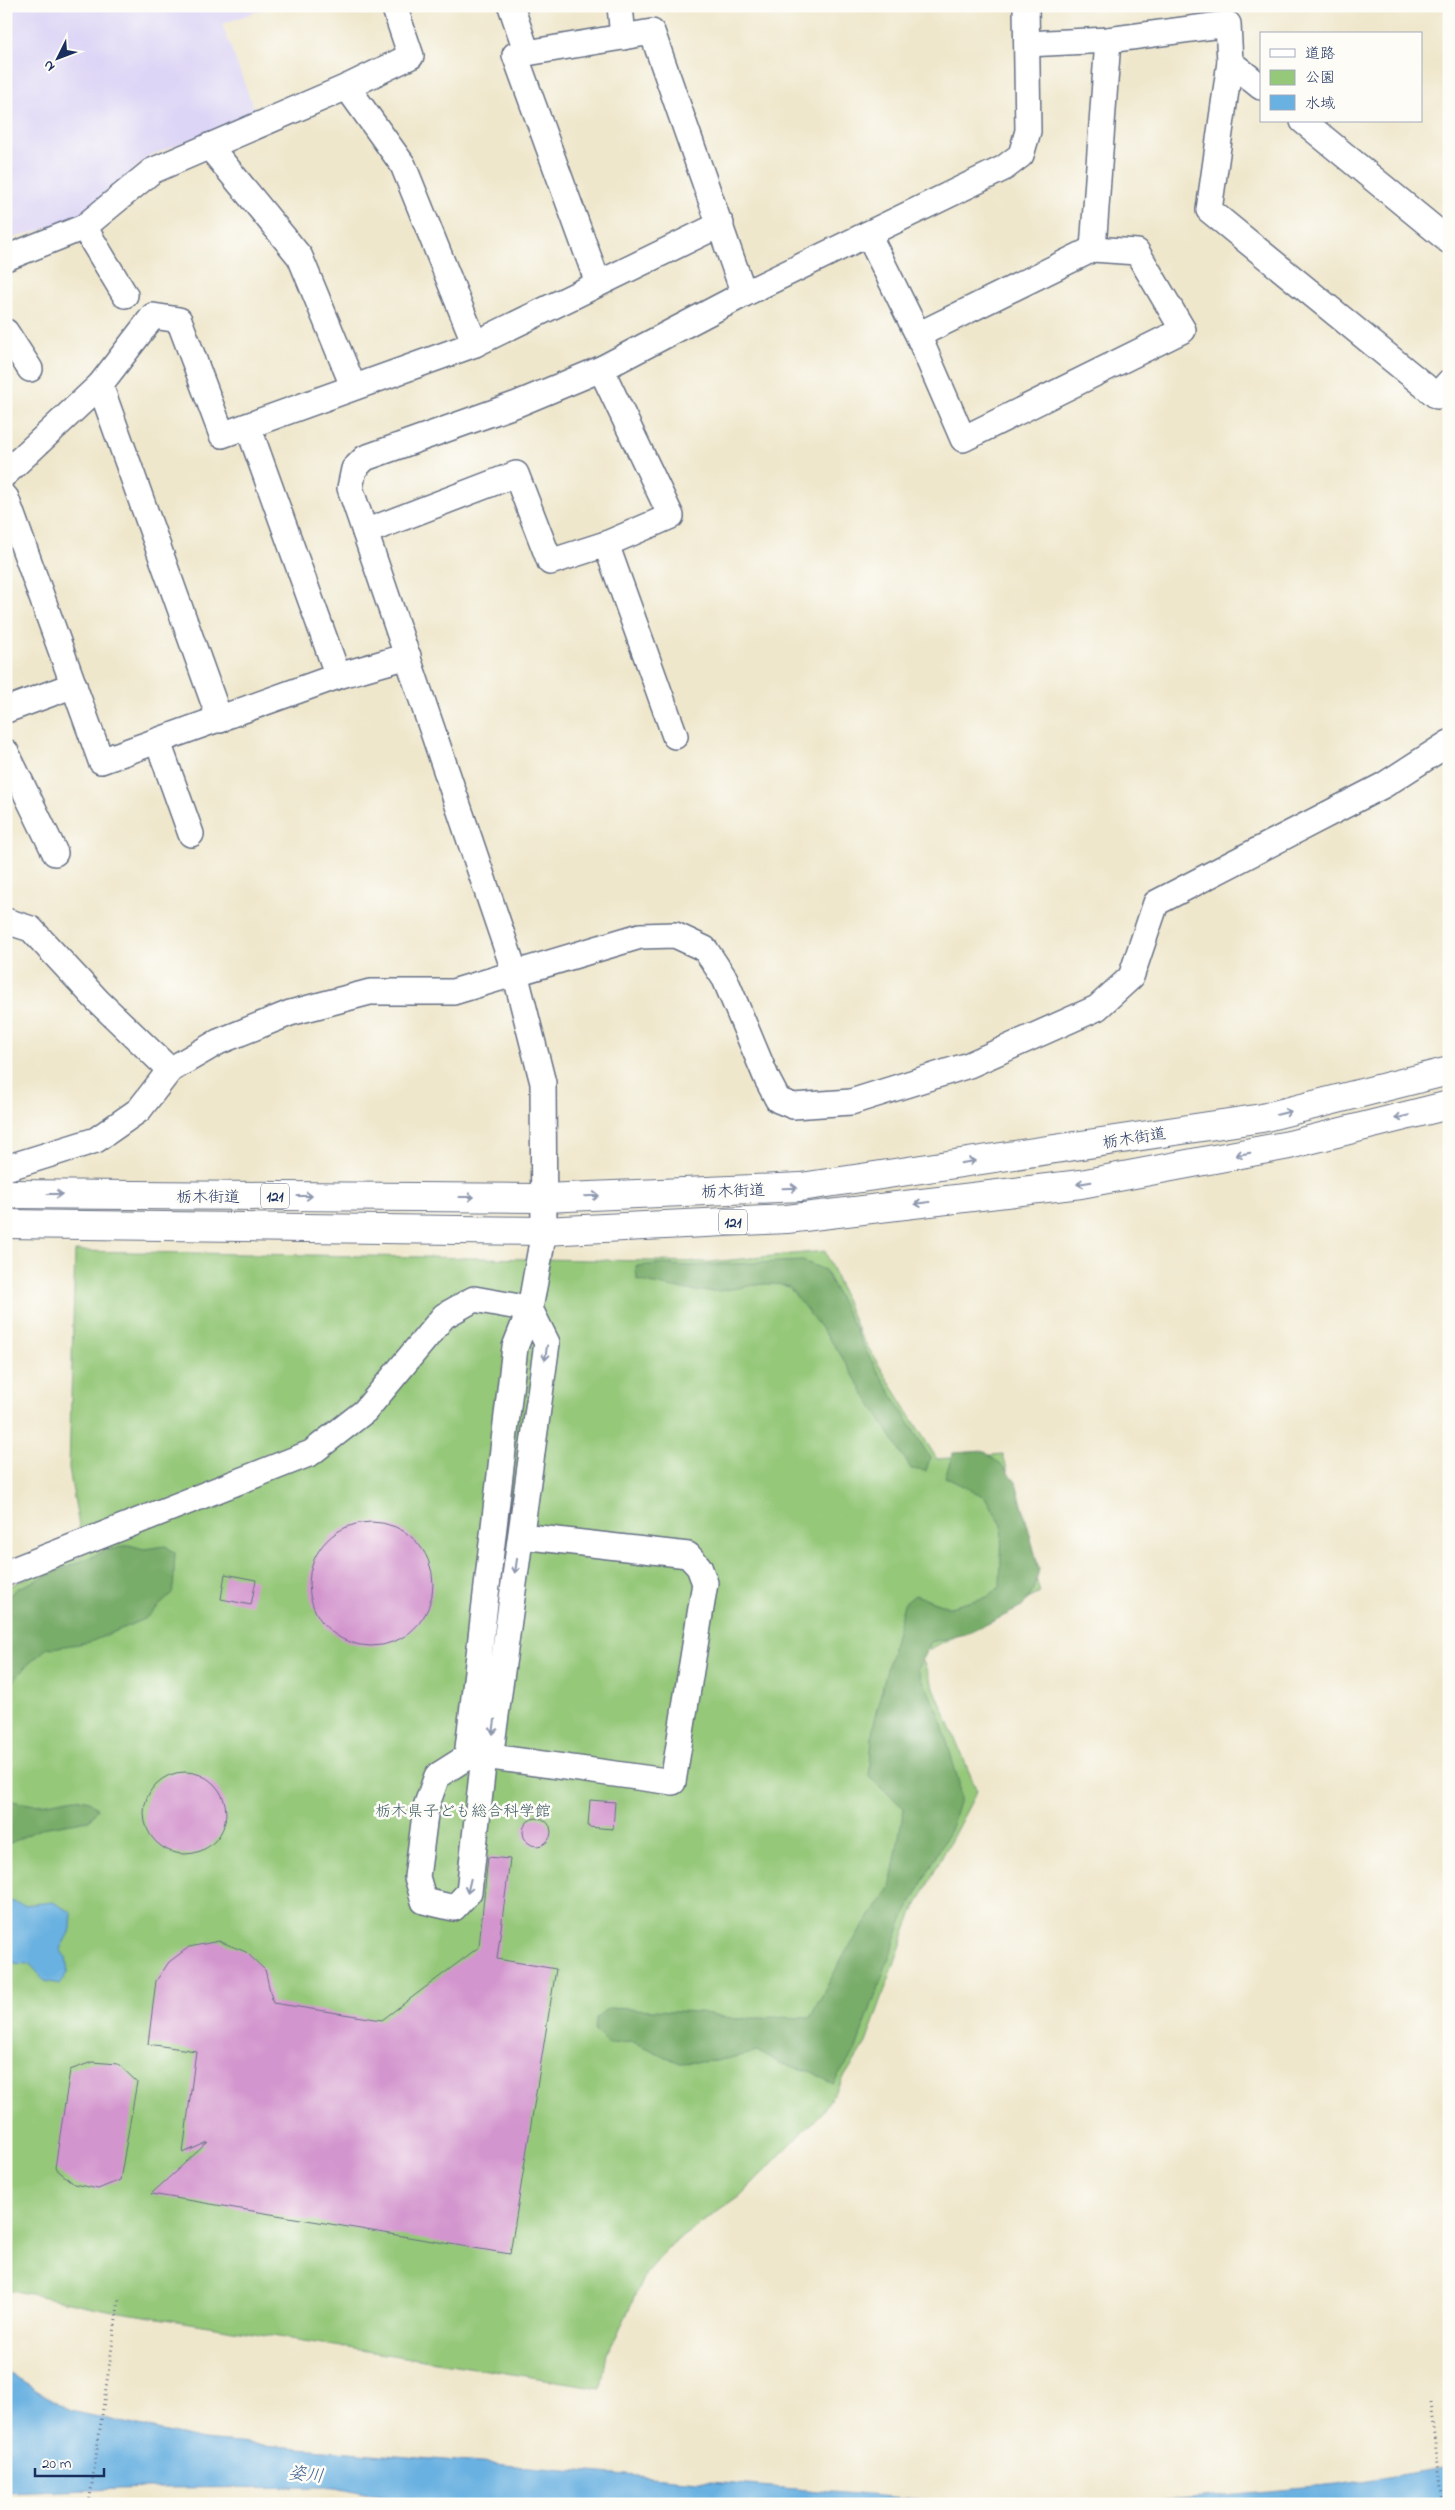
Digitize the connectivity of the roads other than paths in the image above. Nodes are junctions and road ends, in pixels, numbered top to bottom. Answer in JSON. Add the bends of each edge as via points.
{"nodes":[{"id":1,"x":394,"y":6,"type":"edge"},
{"id":2,"x":511,"y":6,"type":"edge"},
{"id":3,"x":620,"y":6,"type":"edge"},
{"id":4,"x":1026,"y":6,"type":"edge"},
{"id":5,"x":622,"y":37,"type":"junction"},
{"id":6,"x":1108,"y":40,"type":"junction"},
{"id":7,"x":1027,"y":44,"type":"junction"},
{"id":8,"x":527,"y":53,"type":"junction"},
{"id":9,"x":1230,"y":62,"type":"junction"},
{"id":10,"x":1260,"y":86,"type":"edge"},
{"id":11,"x":348,"y":87,"type":"junction"},
{"id":12,"x":1304,"y":122,"type":"edge"},
{"id":13,"x":209,"y":146,"type":"junction"},
{"id":14,"x":721,"y":224,"type":"junction"},
{"id":15,"x":84,"y":227,"type":"junction"},
{"id":16,"x":868,"y":234,"type":"junction"},
{"id":17,"x":1449,"y":240,"type":"edge"},
{"id":18,"x":1092,"y":249,"type":"junction"},
{"id":19,"x":6,"y":258,"type":"edge"},
{"id":20,"x":598,"y":283,"type":"junction"},
{"id":21,"x":744,"y":294,"type":"junction"},
{"id":22,"x":125,"y":295,"type":"dead end"},
{"id":23,"x":6,"y":332,"type":"edge"},
{"id":24,"x":918,"y":335,"type":"junction"},
{"id":25,"x":475,"y":344,"type":"junction"},
{"id":26,"x":30,"y":369,"type":"dead end"},
{"id":27,"x":601,"y":369,"type":"junction"},
{"id":28,"x":1449,"y":382,"type":"edge"},
{"id":29,"x":100,"y":385,"type":"junction"},
{"id":30,"x":353,"y":386,"type":"junction"},
{"id":31,"x":248,"y":426,"type":"junction"},
{"id":32,"x":6,"y":473,"type":"edge"},
{"id":33,"x":6,"y":498,"type":"edge"},
{"id":34,"x":365,"y":532,"type":"junction"},
{"id":35,"x":606,"y":544,"type":"junction"},
{"id":36,"x":408,"y":656,"type":"junction"},
{"id":37,"x":338,"y":676,"type":"junction"},
{"id":38,"x":74,"y":685,"type":"junction"},
{"id":39,"x":6,"y":710,"type":"edge"},
{"id":40,"x":220,"y":720,"type":"junction"},
{"id":41,"x":675,"y":736,"type":"dead end"},
{"id":42,"x":158,"y":742,"type":"junction"},
{"id":43,"x":1449,"y":743,"type":"edge"},
{"id":44,"x":6,"y":752,"type":"edge"},
{"id":45,"x":190,"y":834,"type":"dead end"},
{"id":46,"x":55,"y":853,"type":"dead end"},
{"id":47,"x":6,"y":921,"type":"edge"},
{"id":48,"x":515,"y":973,"type":"junction"},
{"id":49,"x":170,"y":1070,"type":"junction"},
{"id":50,"x":1449,"y":1071,"type":"edge"},
{"id":51,"x":1449,"y":1104,"type":"edge"},
{"id":52,"x":6,"y":1168,"type":"edge"},
{"id":53,"x":6,"y":1194,"type":"edge"},
{"id":54,"x":544,"y":1198,"type":"junction"},
{"id":55,"x":6,"y":1224,"type":"edge"},
{"id":56,"x":544,"y":1231,"type":"junction"},
{"id":57,"x":530,"y":1309,"type":"junction"},
{"id":58,"x":521,"y":1536,"type":"junction"},
{"id":59,"x":6,"y":1573,"type":"edge"},
{"id":60,"x":484,"y":1756,"type":"junction"}],
"edges":[{"from":1,"to":11,"type":"street","via":[[411,56]]},
{"from":2,"to":8,"type":"street"},
{"from":3,"to":5,"type":"street"},
{"from":4,"to":7,"type":"street"},
{"from":5,"to":8,"type":"street"},
{"from":5,"to":14,"type":"street","via":[[652,32]]},
{"from":6,"to":7,"type":"street"},
{"from":6,"to":9,"type":"street","via":[[1228,24]]},
{"from":6,"to":18,"type":"street"},
{"from":7,"to":16,"type":"street","via":[[1028,131],[1021,155],[1004,168]]},
{"from":8,"to":20,"type":"street","via":[[515,55]]},
{"from":9,"to":10,"type":"street"},
{"from":9,"to":28,"type":"street","via":[[1209,210],[1437,396]]},
{"from":11,"to":13,"type":"street"},
{"from":11,"to":25,"type":"street","via":[[404,165]]},
{"from":12,"to":17,"type":"street"},
{"from":13,"to":15,"type":"street","via":[[152,171]]},
{"from":13,"to":30,"type":"street","via":[[300,257]]},
{"from":14,"to":20,"type":"street"},
{"from":14,"to":21,"type":"street"},
{"from":15,"to":19,"type":"street"},
{"from":15,"to":22,"type":"street"},
{"from":16,"to":21,"type":"street"},
{"from":16,"to":24,"type":"street"},
{"from":18,"to":24,"type":"street"},
{"from":18,"to":24,"type":"street","via":[[1137,252],[1183,330],[963,439]]},
{"from":20,"to":25,"type":"street"},
{"from":21,"to":27,"type":"street"},
{"from":23,"to":26,"type":"street"},
{"from":25,"to":30,"type":"street"},
{"from":27,"to":34,"type":"street","via":[[517,404],[365,458],[354,469],[350,488]]},
{"from":27,"to":35,"type":"street","via":[[671,516]]},
{"from":29,"to":31,"type":"street","via":[[153,316],[179,320],[222,435]]},
{"from":29,"to":32,"type":"street"},
{"from":29,"to":40,"type":"street"},
{"from":30,"to":31,"type":"street"},
{"from":31,"to":37,"type":"street"},
{"from":33,"to":38,"type":"street"},
{"from":34,"to":35,"type":"street","via":[[516,474],[550,562]]},
{"from":34,"to":36,"type":"street"},
{"from":35,"to":41,"type":"street"},
{"from":36,"to":37,"type":"street"},
{"from":36,"to":48,"type":"street"},
{"from":37,"to":40,"type":"street"},
{"from":38,"to":39,"type":"street"},
{"from":38,"to":42,"type":"street","via":[[101,761]]},
{"from":40,"to":42,"type":"street"},
{"from":42,"to":45,"type":"street"},
{"from":43,"to":48,"type":"street","via":[[1384,786],[1156,902],[1130,977],[1097,1008],[969,1065],[852,1102],[793,1106],[778,1100],[725,979],[705,949],[676,935],[640,936]]},
{"from":44,"to":46,"type":"street"},
{"from":47,"to":49,"type":"street","via":[[31,929],[98,1001]]},
{"from":48,"to":49,"type":"street","via":[[452,992],[370,992],[290,1013],[218,1042]]},
{"from":48,"to":54,"type":"street","via":[[543,1083]]},
{"from":49,"to":52,"type":"street","via":[[139,1110],[96,1140]]},
{"from":54,"to":50,"type":"highway","name":"栃木街道","number":"121","one_way":true,"via":[[801,1187],[1262,1118]]},
{"from":51,"to":56,"type":"highway","name":"栃木街道","number":"121","one_way":true,"via":[[1289,1145],[1081,1184],[787,1219]]},
{"from":53,"to":54,"type":"highway","name":"栃木街道","number":"121","one_way":true},
{"from":54,"to":56,"type":"street"},
{"from":55,"to":56,"type":"highway","name":"栃木街道","number":"121"},
{"from":56,"to":57,"type":"street"},
{"from":57,"to":58,"type":"street","one_way":true,"via":[[548,1342]]},
{"from":57,"to":59,"type":"street","via":[[474,1299],[444,1316],[365,1411],[311,1453]]},
{"from":60,"to":57,"type":"street","one_way":true,"via":[[469,1892],[454,1908],[424,1901],[417,1877],[426,1807],[437,1776],[467,1757],[515,1347]]},
{"from":58,"to":60,"type":"street","one_way":true,"via":[[492,1744]]},
{"from":58,"to":60,"type":"street","via":[[688,1554],[700,1567],[705,1583],[673,1782]]}]}
